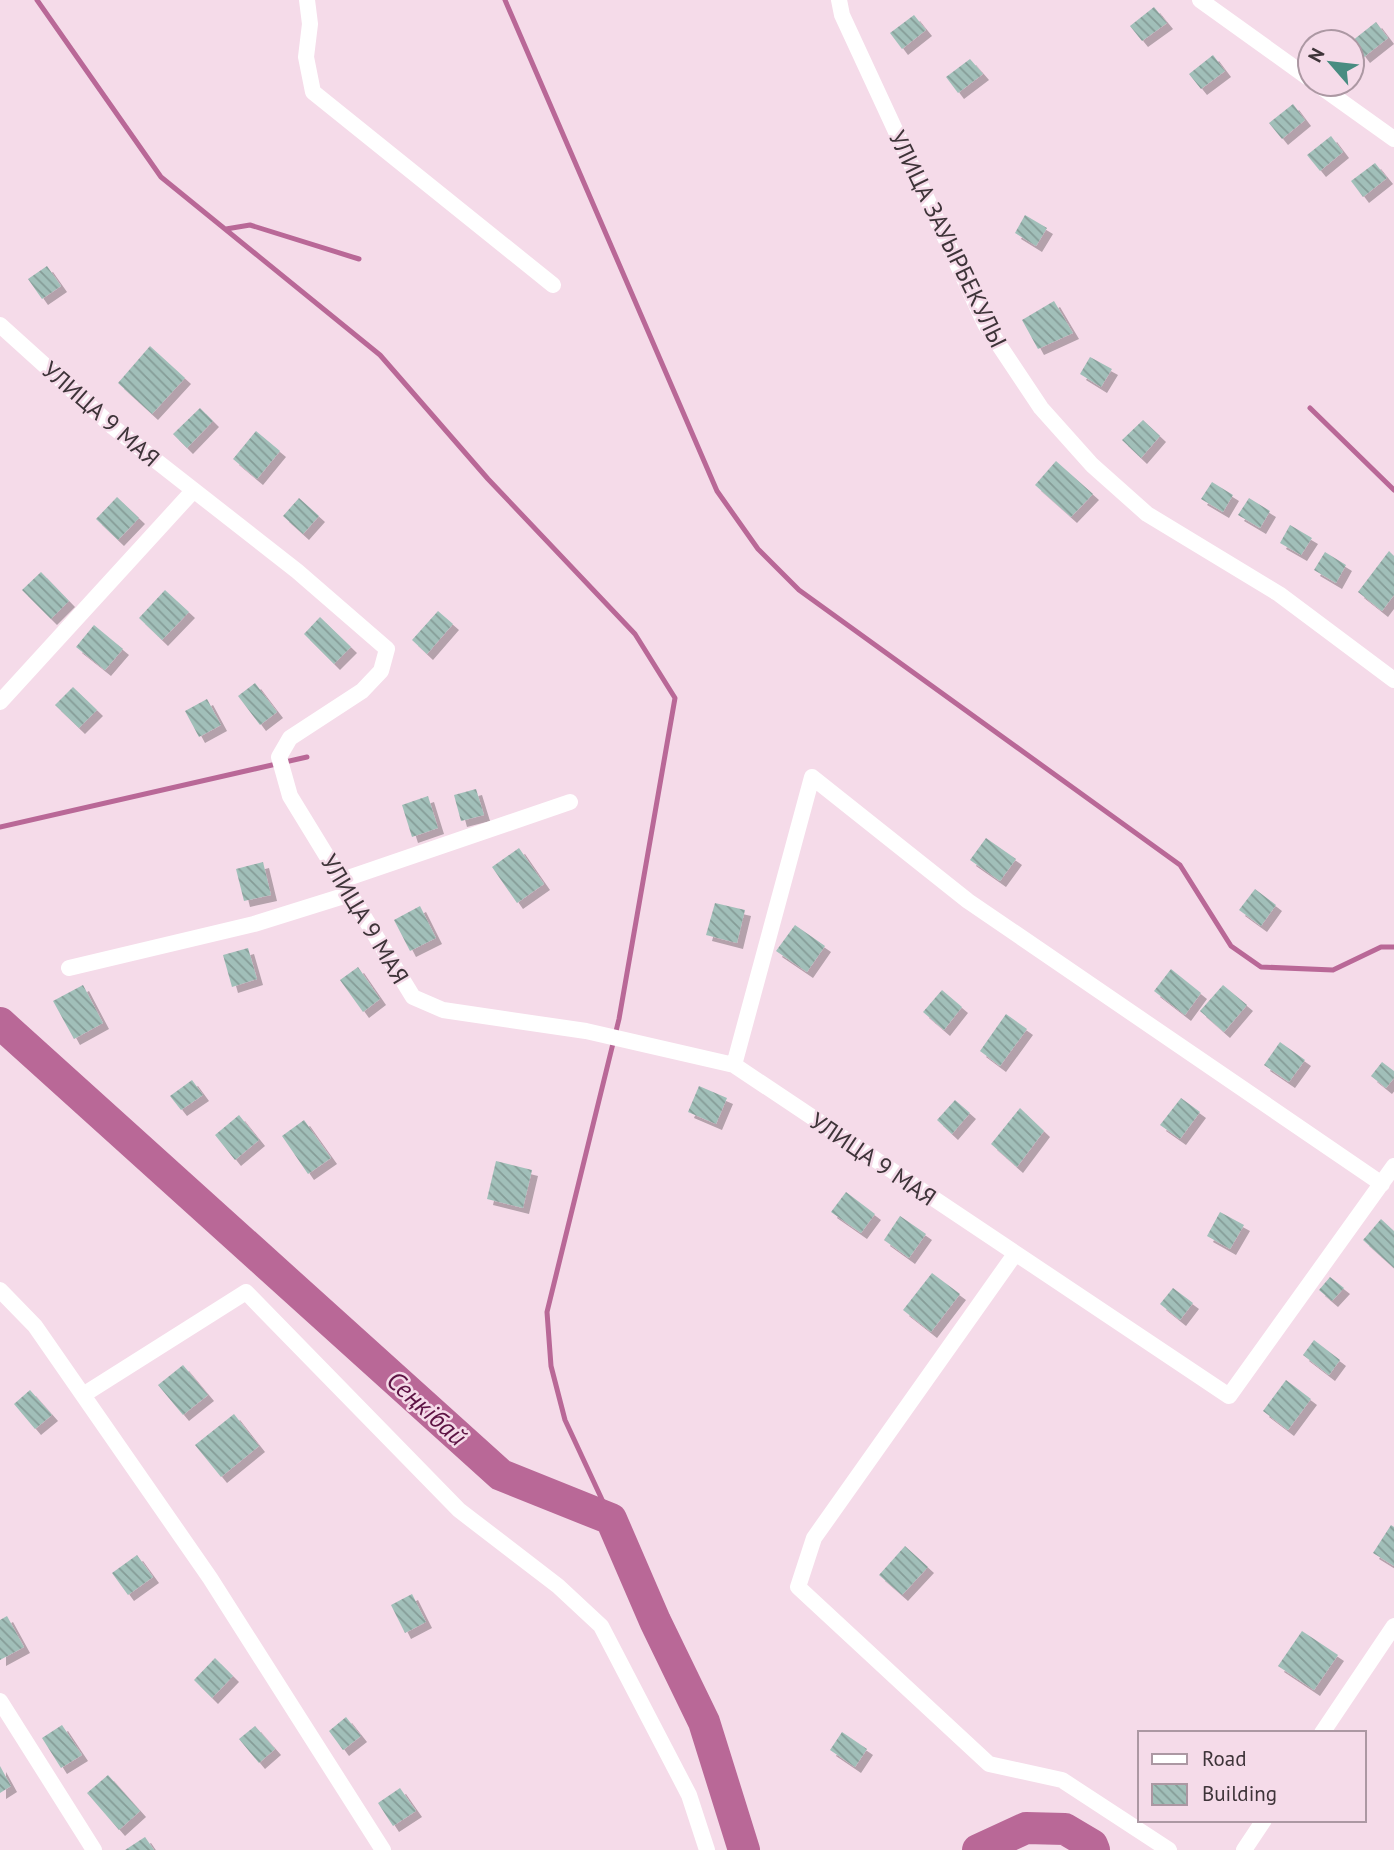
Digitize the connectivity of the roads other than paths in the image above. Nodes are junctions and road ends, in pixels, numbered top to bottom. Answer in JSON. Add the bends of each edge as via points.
{"nodes":[{"id":1,"x":307,"y":0,"type":"edge"},
{"id":2,"x":839,"y":0,"type":"edge"},
{"id":3,"x":1200,"y":0,"type":"edge"},
{"id":4,"x":1296,"y":69,"type":"edge"},
{"id":5,"x":1337,"y":98,"type":"edge"},
{"id":6,"x":1394,"y":139,"type":"edge"},
{"id":7,"x":553,"y":285,"type":"dead end"},
{"id":8,"x":0,"y":325,"type":"edge"},
{"id":9,"x":193,"y":491,"type":"junction"},
{"id":10,"x":1394,"y":680,"type":"edge"},
{"id":11,"x":0,"y":702,"type":"edge"},
{"id":12,"x":570,"y":802,"type":"dead end"},
{"id":13,"x":346,"y":887,"type":"junction"},
{"id":14,"x":69,"y":968,"type":"dead end"},
{"id":15,"x":734,"y":1065,"type":"junction"},
{"id":16,"x":1394,"y":1166,"type":"edge"},
{"id":17,"x":1382,"y":1184,"type":"junction"},
{"id":18,"x":1015,"y":1254,"type":"junction"},
{"id":19,"x":0,"y":1290,"type":"edge"},
{"id":20,"x":83,"y":1395,"type":"junction"},
{"id":21,"x":1394,"y":1626,"type":"edge"},
{"id":22,"x":0,"y":1701,"type":"edge"},
{"id":23,"x":1323,"y":1731,"type":"edge"},
{"id":24,"x":1263,"y":1822,"type":"edge"},
{"id":25,"x":94,"y":1850,"type":"edge"},
{"id":26,"x":383,"y":1850,"type":"edge"},
{"id":27,"x":707,"y":1850,"type":"edge"},
{"id":28,"x":1169,"y":1850,"type":"edge"},
{"id":29,"x":1244,"y":1850,"type":"edge"}],
"edges":[{"from":1,"to":7,"type":"street","via":[[306,57],[313,92]]},
{"from":2,"to":10,"type":"street","name":"УЛИЦА ЗАУЫРБЕКУЛЫ","via":[[870,78],[985,324],[1041,408],[1092,465],[1147,514],[1279,594]]},
{"from":3,"to":4,"type":"street"},
{"from":5,"to":6,"type":"street"},
{"from":8,"to":9,"type":"street","name":"УЛИЦА 9 МАЯ","via":[[113,427]]},
{"from":9,"to":11,"type":"street"},
{"from":9,"to":13,"type":"street","name":"УЛИЦА 9 МАЯ","via":[[297,571],[387,649],[381,671],[362,691],[290,738],[279,757],[290,796]]},
{"from":12,"to":13,"type":"street"},
{"from":13,"to":14,"type":"street","via":[[254,924]]},
{"from":13,"to":15,"type":"street","name":"УЛИЦА 9 МАЯ","via":[[412,997],[443,1010],[586,1031]]},
{"from":15,"to":17,"type":"street","via":[[812,776],[968,901]]},
{"from":15,"to":18,"type":"street","name":"УЛИЦА 9 МАЯ"},
{"from":16,"to":17,"type":"street"},
{"from":17,"to":18,"type":"street","name":"УЛИЦА 9 МАЯ","via":[[1229,1395]]},
{"from":18,"to":28,"type":"street","via":[[814,1538],[799,1587],[989,1764],[1062,1780]]},
{"from":19,"to":20,"type":"street","via":[[35,1326]]},
{"from":20,"to":26,"type":"street","via":[[209,1578]]},
{"from":20,"to":27,"type":"street","via":[[246,1293],[459,1510],[558,1586],[601,1626],[689,1795]]},
{"from":21,"to":23,"type":"street"},
{"from":22,"to":25,"type":"street"},
{"from":24,"to":29,"type":"street"}]}
